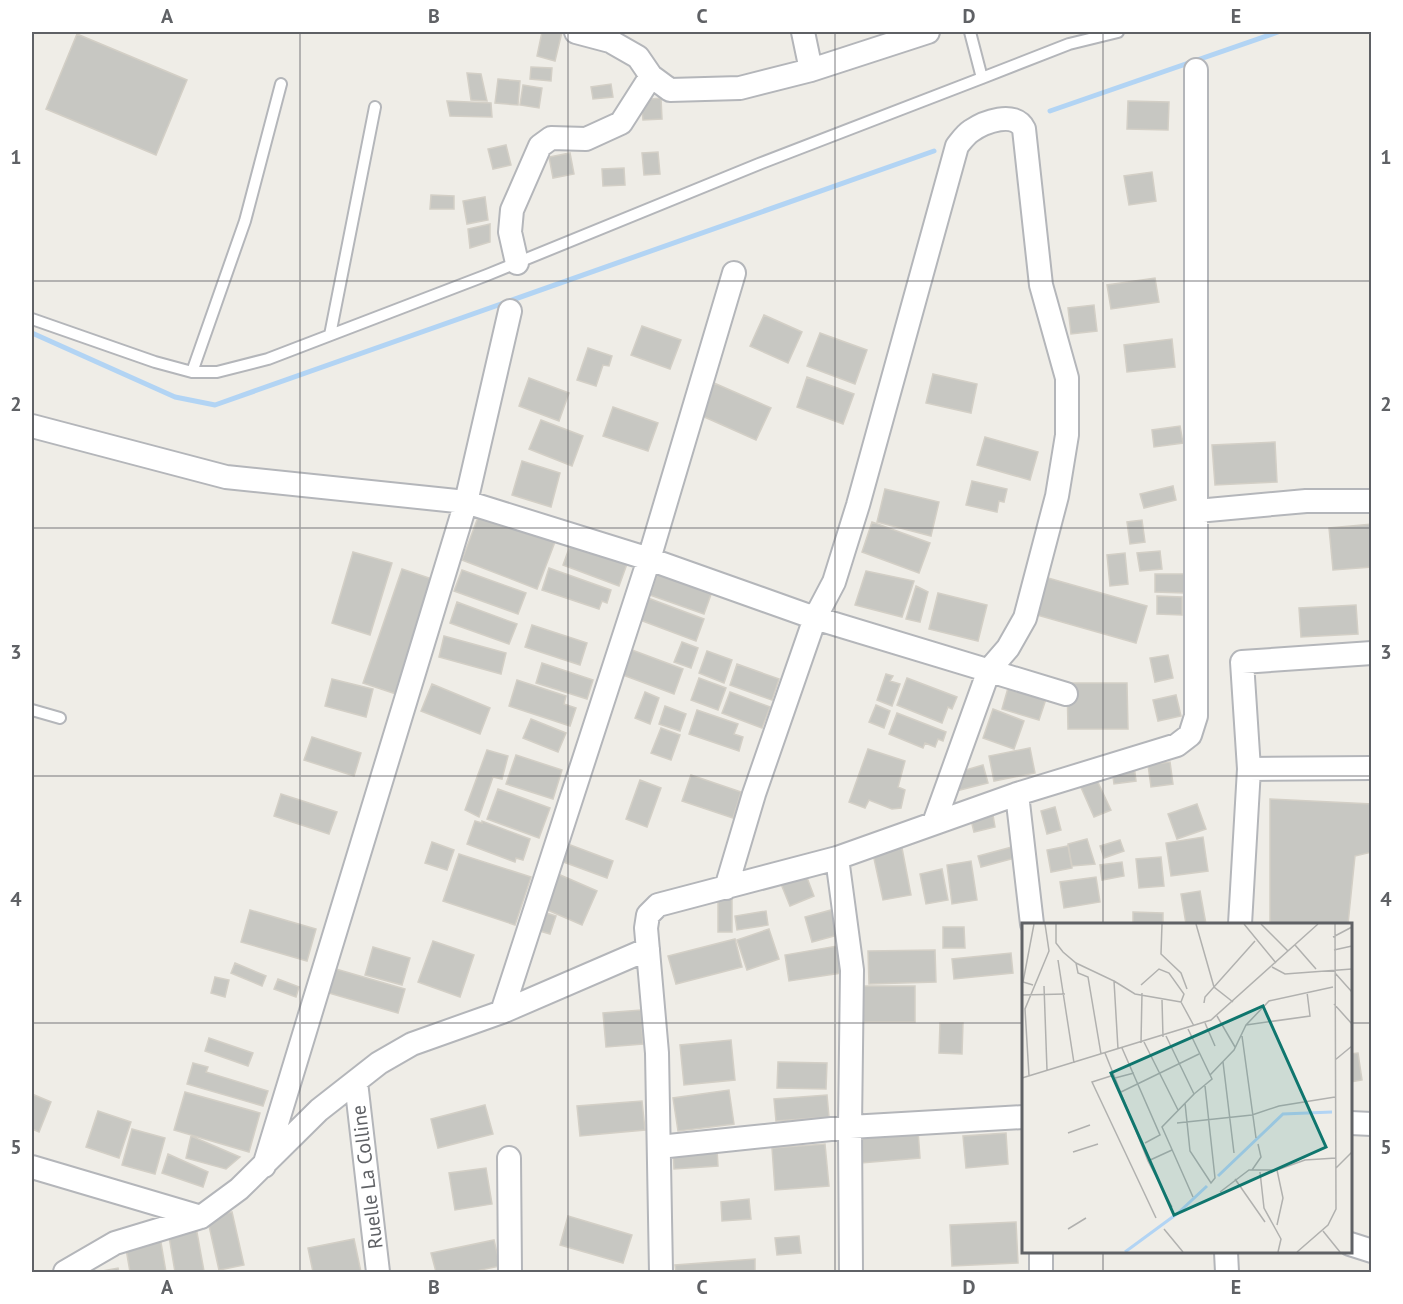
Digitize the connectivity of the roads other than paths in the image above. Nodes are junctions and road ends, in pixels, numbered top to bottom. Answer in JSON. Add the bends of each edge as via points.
{"nodes":[{"id":1,"x":803,"y":32,"type":"edge"},
{"id":2,"x":928,"y":32,"type":"edge"},
{"id":3,"x":970,"y":32,"type":"edge"},
{"id":4,"x":1118,"y":32,"type":"edge"},
{"id":5,"x":587,"y":33,"type":"edge"},
{"id":6,"x":811,"y":70,"type":"junction"},
{"id":7,"x":1196,"y":70,"type":"dead end"},
{"id":8,"x":651,"y":76,"type":"junction"},
{"id":9,"x":982,"y":78,"type":"junction"},
{"id":10,"x":281,"y":84,"type":"dead end"},
{"id":11,"x":375,"y":107,"type":"dead end"},
{"id":12,"x":517,"y":263,"type":"junction"},
{"id":13,"x":734,"y":273,"type":"dead end"},
{"id":14,"x":510,"y":310,"type":"dead end"},
{"id":15,"x":32,"y":319,"type":"edge"},
{"id":16,"x":330,"y":335,"type":"junction"},
{"id":17,"x":192,"y":372,"type":"junction"},
{"id":18,"x":32,"y":426,"type":"edge"},
{"id":19,"x":1371,"y":501,"type":"edge"},
{"id":20,"x":466,"y":502,"type":"junction"},
{"id":21,"x":1197,"y":510,"type":"junction"},
{"id":22,"x":650,"y":559,"type":"junction"},
{"id":23,"x":815,"y":618,"type":"junction"},
{"id":24,"x":1371,"y":653,"type":"edge"},
{"id":25,"x":989,"y":670,"type":"junction"},
{"id":26,"x":1066,"y":693,"type":"dead end"},
{"id":27,"x":32,"y":710,"type":"edge"},
{"id":28,"x":60,"y":718,"type":"dead end"},
{"id":29,"x":1371,"y":768,"type":"edge"},
{"id":30,"x":1249,"y":770,"type":"junction"},
{"id":31,"x":1017,"y":794,"type":"junction"},
{"id":32,"x":934,"y":823,"type":"junction"},
{"id":33,"x":837,"y":858,"type":"junction"},
{"id":34,"x":726,"y":888,"type":"junction"},
{"id":35,"x":1032,"y":923,"type":"edge"},
{"id":36,"x":1240,"y":923,"type":"edge"},
{"id":37,"x":648,"y":949,"type":"junction"},
{"id":38,"x":502,"y":1012,"type":"junction"},
{"id":39,"x":356,"y":1082,"type":"junction"},
{"id":40,"x":1022,"y":1117,"type":"edge"},
{"id":41,"x":1352,"y":1123,"type":"edge"},
{"id":42,"x":1371,"y":1124,"type":"edge"},
{"id":43,"x":850,"y":1127,"type":"junction"},
{"id":44,"x":659,"y":1147,"type":"junction"},
{"id":45,"x":509,"y":1158,"type":"dead end"},
{"id":46,"x":264,"y":1166,"type":"junction"},
{"id":47,"x":32,"y":1167,"type":"edge"},
{"id":48,"x":201,"y":1217,"type":"junction"},
{"id":49,"x":1352,"y":1245,"type":"edge"},
{"id":50,"x":1371,"y":1251,"type":"edge"},
{"id":51,"x":1041,"y":1253,"type":"edge"},
{"id":52,"x":1226,"y":1253,"type":"edge"},
{"id":53,"x":66,"y":1272,"type":"edge"},
{"id":54,"x":378,"y":1272,"type":"edge"},
{"id":55,"x":510,"y":1272,"type":"edge"},
{"id":56,"x":661,"y":1272,"type":"edge"},
{"id":57,"x":851,"y":1272,"type":"edge"},
{"id":58,"x":1041,"y":1272,"type":"edge"},
{"id":59,"x":1227,"y":1272,"type":"edge"}],
"edges":[{"from":1,"to":6,"type":"street"},
{"from":2,"to":6,"type":"street"},
{"from":3,"to":9,"type":"lane"},
{"from":4,"to":9,"type":"lane","via":[[1070,44]]},
{"from":5,"to":8,"type":"street","via":[[638,57]]},
{"from":6,"to":8,"type":"street","via":[[740,88],[716,89],[670,90]]},
{"from":7,"to":21,"type":"street"},
{"from":8,"to":12,"type":"street","via":[[621,123],[586,139],[551,138],[540,146],[512,210],[510,232]]},
{"from":9,"to":12,"type":"lane"},
{"from":10,"to":17,"type":"lane","via":[[245,221]]},
{"from":11,"to":16,"type":"lane"},
{"from":12,"to":16,"type":"lane"},
{"from":13,"to":22,"type":"street"},
{"from":14,"to":20,"type":"street"},
{"from":15,"to":17,"type":"lane"},
{"from":16,"to":17,"type":"lane","via":[[268,359],[217,372]]},
{"from":18,"to":20,"type":"street","via":[[226,477]]},
{"from":19,"to":21,"type":"street","via":[[1306,501]]},
{"from":20,"to":22,"type":"street"},
{"from":20,"to":46,"type":"street"},
{"from":21,"to":31,"type":"street","via":[[1196,716],[1190,735],[1177,745]]},
{"from":22,"to":23,"type":"street"},
{"from":22,"to":38,"type":"street"},
{"from":23,"to":25,"type":"street"},
{"from":23,"to":25,"type":"street","via":[[834,582],[858,505],[957,146],[974,129],[1011,118],[1022,123],[1024,129],[1041,285],[1067,378],[1067,435],[1057,496],[1025,618],[1008,648]]},
{"from":23,"to":34,"type":"street"},
{"from":24,"to":30,"type":"street","via":[[1242,662]]},
{"from":25,"to":26,"type":"street"},
{"from":25,"to":32,"type":"street"},
{"from":27,"to":28,"type":"lane"},
{"from":29,"to":30,"type":"street"},
{"from":30,"to":36,"type":"street"},
{"from":31,"to":32,"type":"street"},
{"from":31,"to":35,"type":"street"},
{"from":32,"to":33,"type":"street"},
{"from":33,"to":34,"type":"street"},
{"from":33,"to":43,"type":"street","via":[[852,970]]},
{"from":34,"to":37,"type":"street","via":[[658,905],[648,915]]},
{"from":37,"to":38,"type":"street"},
{"from":37,"to":44,"type":"street","via":[[657,1053]]},
{"from":38,"to":39,"type":"street","via":[[412,1044]]},
{"from":39,"to":46,"type":"street","via":[[319,1110]]},
{"from":39,"to":54,"type":"street","name":"Ruelle La Colline"},
{"from":40,"to":43,"type":"street"},
{"from":41,"to":42,"type":"street"},
{"from":43,"to":44,"type":"street"},
{"from":43,"to":57,"type":"street"},
{"from":44,"to":56,"type":"street"},
{"from":45,"to":55,"type":"street"},
{"from":46,"to":48,"type":"street"},
{"from":47,"to":48,"type":"street"},
{"from":48,"to":53,"type":"street","via":[[115,1243]]},
{"from":49,"to":50,"type":"street"},
{"from":51,"to":58,"type":"street"},
{"from":52,"to":59,"type":"street"}]}
